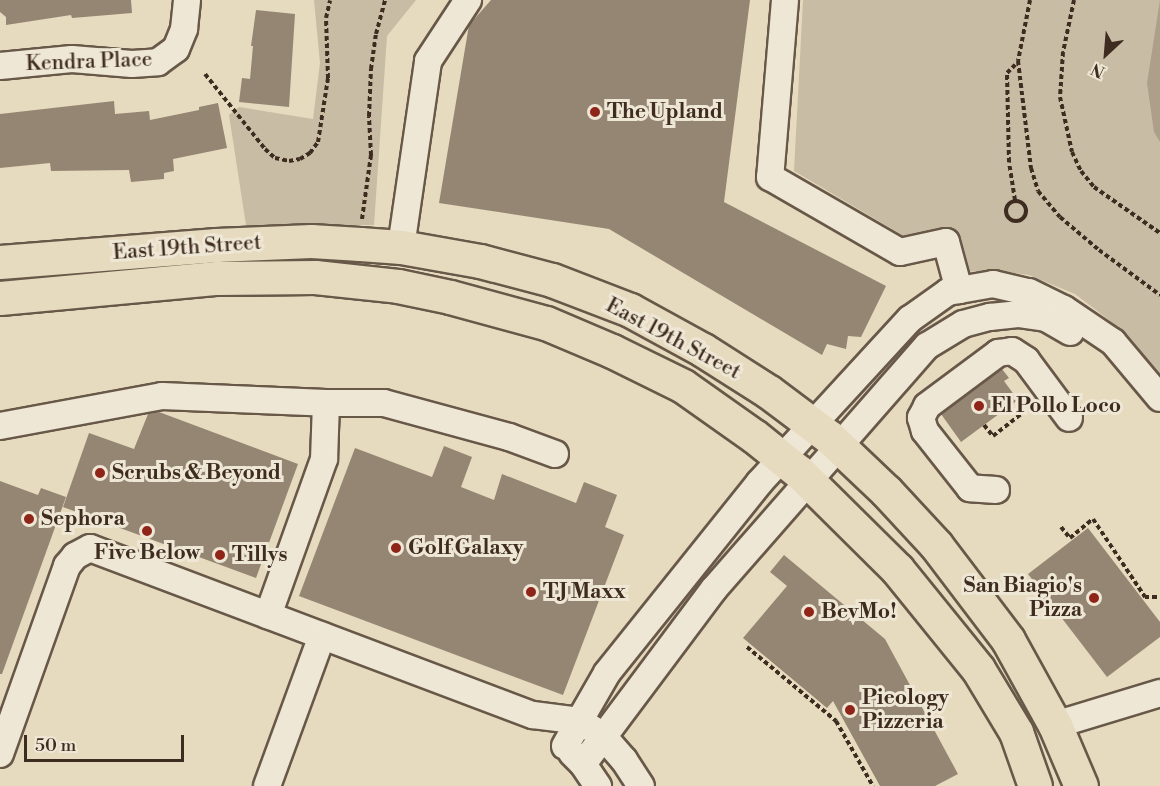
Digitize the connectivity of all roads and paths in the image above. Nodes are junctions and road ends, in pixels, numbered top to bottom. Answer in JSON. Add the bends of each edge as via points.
{"nodes":[{"id":1,"x":187,"y":0,"type":"edge"},
{"id":2,"x":330,"y":0,"type":"edge"},
{"id":3,"x":385,"y":0,"type":"edge"},
{"id":4,"x":468,"y":0,"type":"edge"},
{"id":5,"x":785,"y":0,"type":"edge"},
{"id":6,"x":1030,"y":0,"type":"edge"},
{"id":7,"x":1074,"y":0,"type":"edge"},
{"id":8,"x":1018,"y":61,"type":"junction"},
{"id":9,"x":0,"y":66,"type":"edge"},
{"id":10,"x":206,"y":74,"type":"dead end"},
{"id":11,"x":1015,"y":200,"type":"junction"},
{"id":12,"x":362,"y":222,"type":"dead end"},
{"id":13,"x":1160,"y":233,"type":"edge"},
{"id":14,"x":401,"y":247,"type":"junction"},
{"id":15,"x":0,"y":262,"type":"edge"},
{"id":16,"x":959,"y":290,"type":"junction"},
{"id":17,"x":1160,"y":295,"type":"edge"},
{"id":18,"x":0,"y":298,"type":"edge"},
{"id":19,"x":1142,"y":376,"type":"junction"},
{"id":20,"x":1041,"y":398,"type":"dead end"},
{"id":21,"x":1160,"y":398,"type":"edge"},
{"id":22,"x":326,"y":404,"type":"junction"},
{"id":23,"x":1069,"y":418,"type":"dead end"},
{"id":24,"x":813,"y":425,"type":"junction"},
{"id":25,"x":984,"y":425,"type":"dead end"},
{"id":26,"x":0,"y":426,"type":"edge"},
{"id":27,"x":839,"y":446,"type":"junction"},
{"id":28,"x":555,"y":454,"type":"dead end"},
{"id":29,"x":783,"y":459,"type":"junction"},
{"id":30,"x":808,"y":481,"type":"junction"},
{"id":31,"x":996,"y":490,"type":"dead end"},
{"id":32,"x":1061,"y":527,"type":"dead end"},
{"id":33,"x":1160,"y":597,"type":"edge"},
{"id":34,"x":268,"y":615,"type":"junction"},
{"id":35,"x":322,"y":636,"type":"junction"},
{"id":36,"x":747,"y":647,"type":"dead end"},
{"id":37,"x":1160,"y":693,"type":"edge"},
{"id":38,"x":533,"y":715,"type":"junction"},
{"id":39,"x":580,"y":721,"type":"junction"},
{"id":40,"x":1054,"y":725,"type":"junction"},
{"id":41,"x":603,"y":736,"type":"junction"},
{"id":42,"x":0,"y":753,"type":"edge"},
{"id":43,"x":574,"y":755,"type":"junction"},
{"id":44,"x":267,"y":786,"type":"edge"},
{"id":45,"x":598,"y":786,"type":"edge"},
{"id":46,"x":641,"y":786,"type":"edge"},
{"id":47,"x":873,"y":786,"type":"edge"},
{"id":48,"x":1035,"y":786,"type":"edge"},
{"id":49,"x":1081,"y":786,"type":"edge"}],
"edges":[{"from":1,"to":9,"type":"street","name":"Kendra Place","via":[[184,29],[176,50],[158,62],[72,59]]},
{"from":2,"to":10,"type":"path","via":[[326,18],[328,78],[318,142],[300,159],[275,158],[265,149]]},
{"from":3,"to":12,"type":"path","via":[[371,69],[371,155]]},
{"from":4,"to":14,"type":"street","via":[[428,61]]},
{"from":5,"to":16,"type":"street","via":[[770,177],[900,252],[946,243]]},
{"from":6,"to":8,"type":"path"},
{"from":7,"to":13,"type":"path","via":[[1063,52],[1060,97],[1072,152],[1094,187]]},
{"from":8,"to":11,"type":"path","via":[[1007,73],[1009,162]]},
{"from":8,"to":17,"type":"path","via":[[1031,168],[1038,191],[1067,224]]},
{"from":11,"to":11,"type":"path","via":[[1007,204],[1005,213],[1016,222],[1024,219],[1028,211],[1023,202]]},
{"from":14,"to":15,"type":"main road","name":"East 19th Street","via":[[311,241]]},
{"from":14,"to":24,"type":"main road","name":"East 19th Street","via":[[480,261],[552,280],[630,310],[703,350]]},
{"from":16,"to":19,"type":"street","via":[[993,284],[1029,292],[1064,309],[1113,342]]},
{"from":16,"to":24,"type":"street","via":[[948,291],[909,319]]},
{"from":18,"to":29,"type":"main road","name":"East 19th Street","via":[[217,278],[315,277],[408,288],[546,323],[612,351],[683,386]]},
{"from":19,"to":21,"type":"street"},
{"from":19,"to":27,"type":"street","via":[[1046,318],[1018,314],[990,317],[963,324],[927,345]]},
{"from":20,"to":25,"type":"path","via":[[993,436]]},
{"from":22,"to":26,"type":"street","via":[[162,396]]},
{"from":22,"to":28,"type":"street","via":[[384,403],[509,437]]},
{"from":22,"to":34,"type":"street","via":[[324,459]]},
{"from":23,"to":31,"type":"street","via":[[1026,360],[1012,351],[998,353],[927,406],[921,418],[925,431],[970,488]]},
{"from":24,"to":27,"type":"main road","name":"East 19th Street"},
{"from":24,"to":29,"type":"street"},
{"from":27,"to":30,"type":"street"},
{"from":27,"to":40,"type":"main road","name":"East 19th Street","via":[[886,491],[960,577],[1008,640]]},
{"from":29,"to":30,"type":"main road","name":"East 19th Street"},
{"from":29,"to":39,"type":"street","via":[[752,491],[607,673]]},
{"from":30,"to":41,"type":"street","via":[[714,589]]},
{"from":30,"to":48,"type":"main road","name":"East 19th Street","via":[[897,569],[978,669],[1016,732]]},
{"from":32,"to":33,"type":"path","via":[[1070,538],[1093,519],[1146,597]]},
{"from":34,"to":35,"type":"street"},
{"from":34,"to":42,"type":"street","via":[[90,549],[75,556],[67,566]]},
{"from":35,"to":38,"type":"street"},
{"from":35,"to":44,"type":"street"},
{"from":36,"to":47,"type":"path","via":[[836,721]]},
{"from":37,"to":40,"type":"street"},
{"from":38,"to":39,"type":"street"},
{"from":38,"to":43,"type":"street"},
{"from":39,"to":41,"type":"street"},
{"from":39,"to":43,"type":"street"},
{"from":40,"to":49,"type":"main road","name":"East 19th Street"},
{"from":41,"to":43,"type":"street"},
{"from":41,"to":46,"type":"street"},
{"from":43,"to":45,"type":"street"}]}
